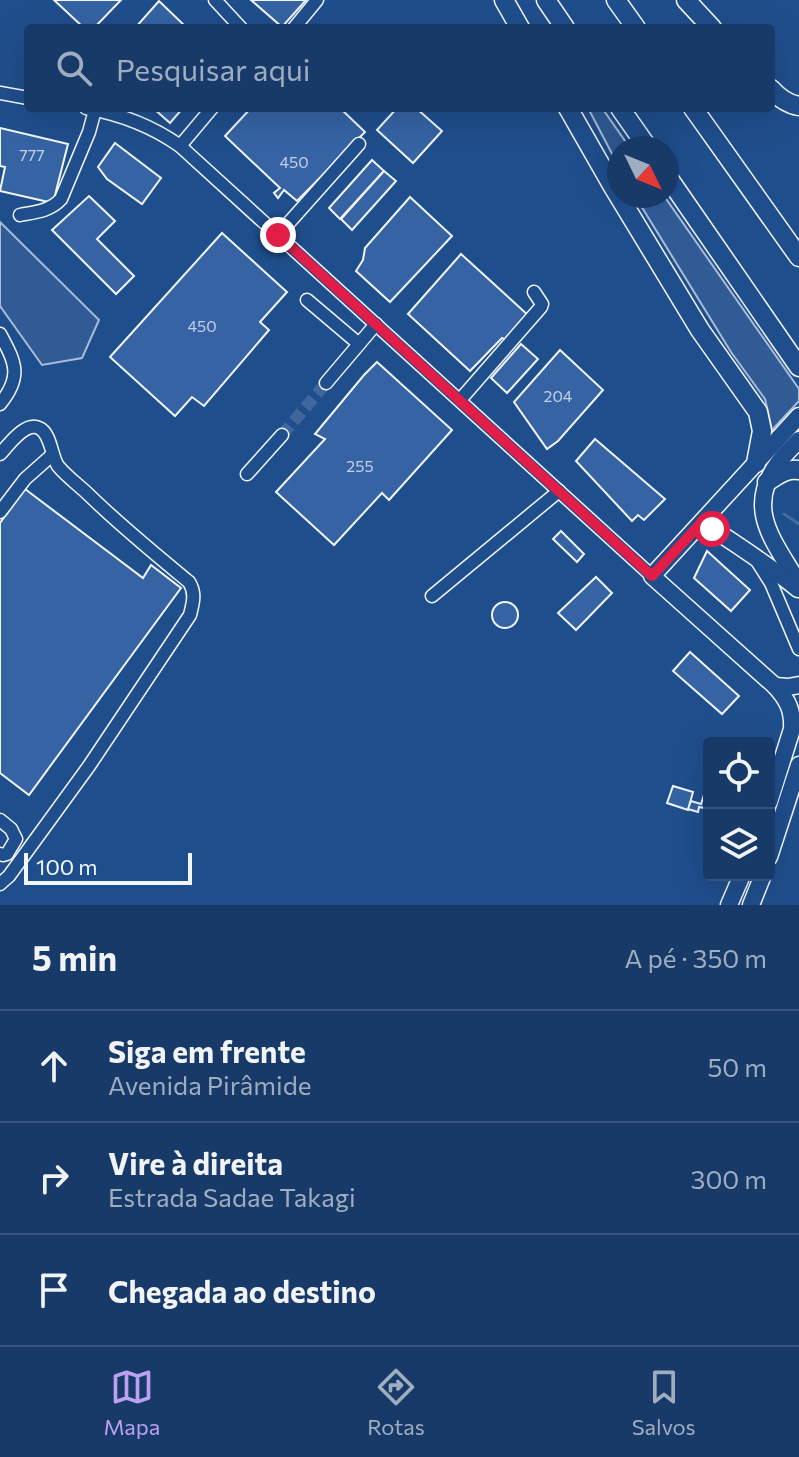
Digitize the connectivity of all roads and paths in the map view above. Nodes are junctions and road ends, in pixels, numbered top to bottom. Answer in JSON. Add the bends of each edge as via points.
{"nodes":[{"id":1,"x":215,"y":0,"type":"edge"},
{"id":2,"x":317,"y":0,"type":"edge"},
{"id":3,"x":504,"y":0,"type":"edge"},
{"id":4,"x":546,"y":0,"type":"edge"},
{"id":5,"x":616,"y":0,"type":"edge"},
{"id":6,"x":686,"y":0,"type":"edge"},
{"id":7,"x":237,"y":24,"type":"edge"},
{"id":8,"x":297,"y":24,"type":"edge"},
{"id":9,"x":518,"y":24,"type":"edge"},
{"id":10,"x":562,"y":24,"type":"edge"},
{"id":11,"x":633,"y":24,"type":"edge"},
{"id":12,"x":708,"y":24,"type":"edge"},
{"id":13,"x":0,"y":93,"type":"edge"},
{"id":14,"x":775,"y":94,"type":"edge"},
{"id":15,"x":24,"y":97,"type":"edge"},
{"id":16,"x":799,"y":106,"type":"edge"},
{"id":17,"x":90,"y":112,"type":"edge"},
{"id":18,"x":99,"y":112,"type":"edge"},
{"id":19,"x":209,"y":112,"type":"edge"},
{"id":20,"x":570,"y":112,"type":"edge"},
{"id":21,"x":623,"y":112,"type":"edge"},
{"id":22,"x":696,"y":112,"type":"edge"},
{"id":23,"x":640,"y":136,"type":"edge"},
{"id":24,"x":359,"y":144,"type":"dead end"},
{"id":25,"x":180,"y":146,"type":"junction"},
{"id":26,"x":679,"y":194,"type":"edge"},
{"id":27,"x":20,"y":215,"type":"dead end"},
{"id":28,"x":278,"y":235,"type":"junction"},
{"id":29,"x":799,"y":257,"type":"edge"},
{"id":30,"x":534,"y":292,"type":"dead end"},
{"id":31,"x":307,"y":300,"type":"dead end"},
{"id":32,"x":376,"y":324,"type":"junction"},
{"id":33,"x":0,"y":334,"type":"edge"},
{"id":34,"x":359,"y":344,"type":"junction"},
{"id":35,"x":799,"y":367,"type":"edge"},
{"id":36,"x":326,"y":383,"type":"tunnel mouth"},
{"id":37,"x":460,"y":400,"type":"junction"},
{"id":38,"x":0,"y":404,"type":"edge"},
{"id":39,"x":799,"y":416,"type":"edge"},
{"id":40,"x":282,"y":435,"type":"tunnel mouth"},
{"id":41,"x":799,"y":440,"type":"edge"},
{"id":42,"x":0,"y":454,"type":"edge"},
{"id":43,"x":52,"y":455,"type":"junction"},
{"id":44,"x":756,"y":463,"type":"junction"},
{"id":45,"x":799,"y":470,"type":"edge"},
{"id":46,"x":247,"y":474,"type":"dead end"},
{"id":47,"x":767,"y":482,"type":"junction"},
{"id":48,"x":559,"y":491,"type":"junction"},
{"id":49,"x":0,"y":512,"type":"edge"},
{"id":50,"x":702,"y":522,"type":"junction"},
{"id":51,"x":753,"y":555,"type":"junction"},
{"id":52,"x":652,"y":576,"type":"junction"},
{"id":53,"x":799,"y":584,"type":"edge"},
{"id":54,"x":799,"y":590,"type":"edge"},
{"id":55,"x":432,"y":596,"type":"dead end"},
{"id":56,"x":799,"y":649,"type":"edge"},
{"id":57,"x":799,"y":685,"type":"edge"},
{"id":58,"x":775,"y":686,"type":"junction"},
{"id":59,"x":799,"y":765,"type":"edge"},
{"id":60,"x":775,"y":783,"type":"edge"},
{"id":61,"x":0,"y":820,"type":"edge"},
{"id":62,"x":775,"y":839,"type":"edge"},
{"id":63,"x":0,"y":854,"type":"edge"},
{"id":64,"x":739,"y":881,"type":"edge"},
{"id":65,"x":761,"y":881,"type":"edge"},
{"id":66,"x":0,"y":884,"type":"edge"},
{"id":67,"x":729,"y":905,"type":"edge"},
{"id":68,"x":751,"y":905,"type":"edge"}],
"edges":[{"from":1,"to":7,"type":"street"},
{"from":2,"to":8,"type":"street"},
{"from":3,"to":9,"type":"highway"},
{"from":4,"to":10,"type":"highway"},
{"from":5,"to":11,"type":"highway"},
{"from":6,"to":12,"type":"highway"},
{"from":13,"to":15,"type":"street"},
{"from":14,"to":16,"type":"highway"},
{"from":17,"to":27,"type":"street","via":[[89,132],[61,199],[48,210]]},
{"from":18,"to":25,"type":"street","via":[[150,128]]},
{"from":19,"to":25,"type":"street"},
{"from":20,"to":44,"type":"highway","via":[[700,330],[758,412],[762,431]]},
{"from":21,"to":23,"type":"highway"},
{"from":22,"to":29,"type":"highway"},
{"from":24,"to":28,"type":"street"},
{"from":25,"to":28,"type":"street"},
{"from":26,"to":35,"type":"highway"},
{"from":28,"to":32,"type":"street"},
{"from":30,"to":37,"type":"street","via":[[541,307]]},
{"from":31,"to":34,"type":"street"},
{"from":32,"to":34,"type":"street"},
{"from":32,"to":37,"type":"street"},
{"from":33,"to":38,"type":"street","via":[[15,368]]},
{"from":34,"to":36,"type":"street"},
{"from":37,"to":48,"type":"street"},
{"from":39,"to":44,"type":"main road"},
{"from":40,"to":46,"type":"street"},
{"from":41,"to":47,"type":"main road"},
{"from":42,"to":43,"type":"street","via":[[23,430],[37,427],[47,437]]},
{"from":43,"to":49,"type":"street"},
{"from":43,"to":66,"type":"street","via":[[119,524],[189,582],[194,600],[190,615],[89,766]]},
{"from":44,"to":50,"type":"main road"},
{"from":45,"to":47,"type":"highway","via":[[783,471]]},
{"from":47,"to":53,"type":"main road","via":[[763,516]]},
{"from":48,"to":52,"type":"street"},
{"from":48,"to":55,"type":"street"},
{"from":50,"to":51,"type":"main road"},
{"from":50,"to":52,"type":"main road"},
{"from":51,"to":54,"type":"main road"},
{"from":51,"to":56,"type":"street"},
{"from":52,"to":58,"type":"main road"},
{"from":57,"to":58,"type":"main road"},
{"from":58,"to":60,"type":"main road","via":[[790,707],[792,729]]},
{"from":59,"to":62,"type":"main road"},
{"from":61,"to":63,"type":"street","via":[[16,839],[7,854]]},
{"from":64,"to":67,"type":"main road"},
{"from":65,"to":68,"type":"main road"}]}
